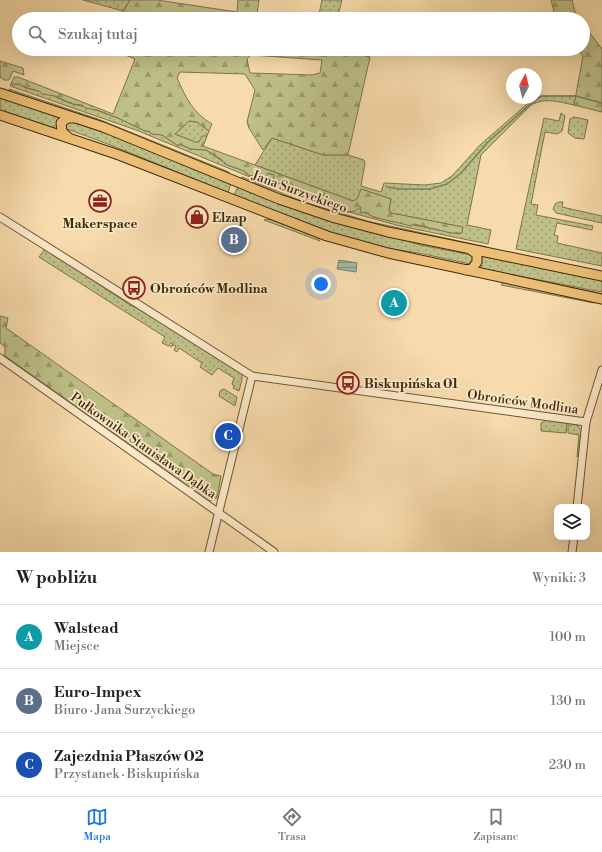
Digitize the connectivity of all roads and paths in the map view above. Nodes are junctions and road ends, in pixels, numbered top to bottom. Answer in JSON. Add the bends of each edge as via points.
{"nodes":[{"id":1,"x":0,"y":93,"type":"edge"},
{"id":2,"x":0,"y":115,"type":"edge"},
{"id":3,"x":77,"y":118,"type":"junction"},
{"id":4,"x":69,"y":138,"type":"junction"},
{"id":5,"x":0,"y":217,"type":"edge"},
{"id":6,"x":469,"y":249,"type":"junction"},
{"id":7,"x":462,"y":269,"type":"junction"},
{"id":8,"x":602,"y":276,"type":"edge"},
{"id":9,"x":602,"y":299,"type":"edge"},
{"id":10,"x":0,"y":359,"type":"edge"},
{"id":11,"x":602,"y":370,"type":"edge"},
{"id":12,"x":252,"y":376,"type":"junction"},
{"id":13,"x":602,"y":382,"type":"edge"},
{"id":14,"x":596,"y":390,"type":"junction"},
{"id":15,"x":586,"y":422,"type":"junction"},
{"id":16,"x":577,"y":504,"type":"edge"},
{"id":17,"x":218,"y":512,"type":"junction"},
{"id":18,"x":574,"y":540,"type":"edge"},
{"id":19,"x":209,"y":552,"type":"edge"},
{"id":20,"x":274,"y":552,"type":"edge"},
{"id":21,"x":572,"y":552,"type":"edge"}],
"edges":[{"from":1,"to":3,"type":"main road","name":"Jana Surzyckiego"},
{"from":2,"to":4,"type":"main road"},
{"from":3,"to":4,"type":"main road","via":[[67,118],[61,123],[62,132]]},
{"from":3,"to":6,"type":"main road","name":"Jana Surzyckiego","via":[[301,207],[379,230]]},
{"from":4,"to":7,"type":"main road","via":[[327,236],[388,253]]},
{"from":5,"to":12,"type":"street","name":"Obrońców Modlina"},
{"from":6,"to":7,"type":"main road","via":[[476,253],[478,262],[472,268]]},
{"from":6,"to":8,"type":"main road","name":"Jana Surzyckiego"},
{"from":7,"to":9,"type":"main road"},
{"from":10,"to":17,"type":"street","name":"Pułkownika Stanisława Dąbka"},
{"from":11,"to":14,"type":"street"},
{"from":12,"to":15,"type":"street","name":"Obrońców Modlina"},
{"from":12,"to":17,"type":"street"},
{"from":13,"to":14,"type":"street"},
{"from":14,"to":15,"type":"street"},
{"from":15,"to":16,"type":"street"},
{"from":17,"to":19,"type":"street"},
{"from":17,"to":20,"type":"street","name":"Pułkownika Stanisława Dąbka"},
{"from":18,"to":21,"type":"street"}]}
